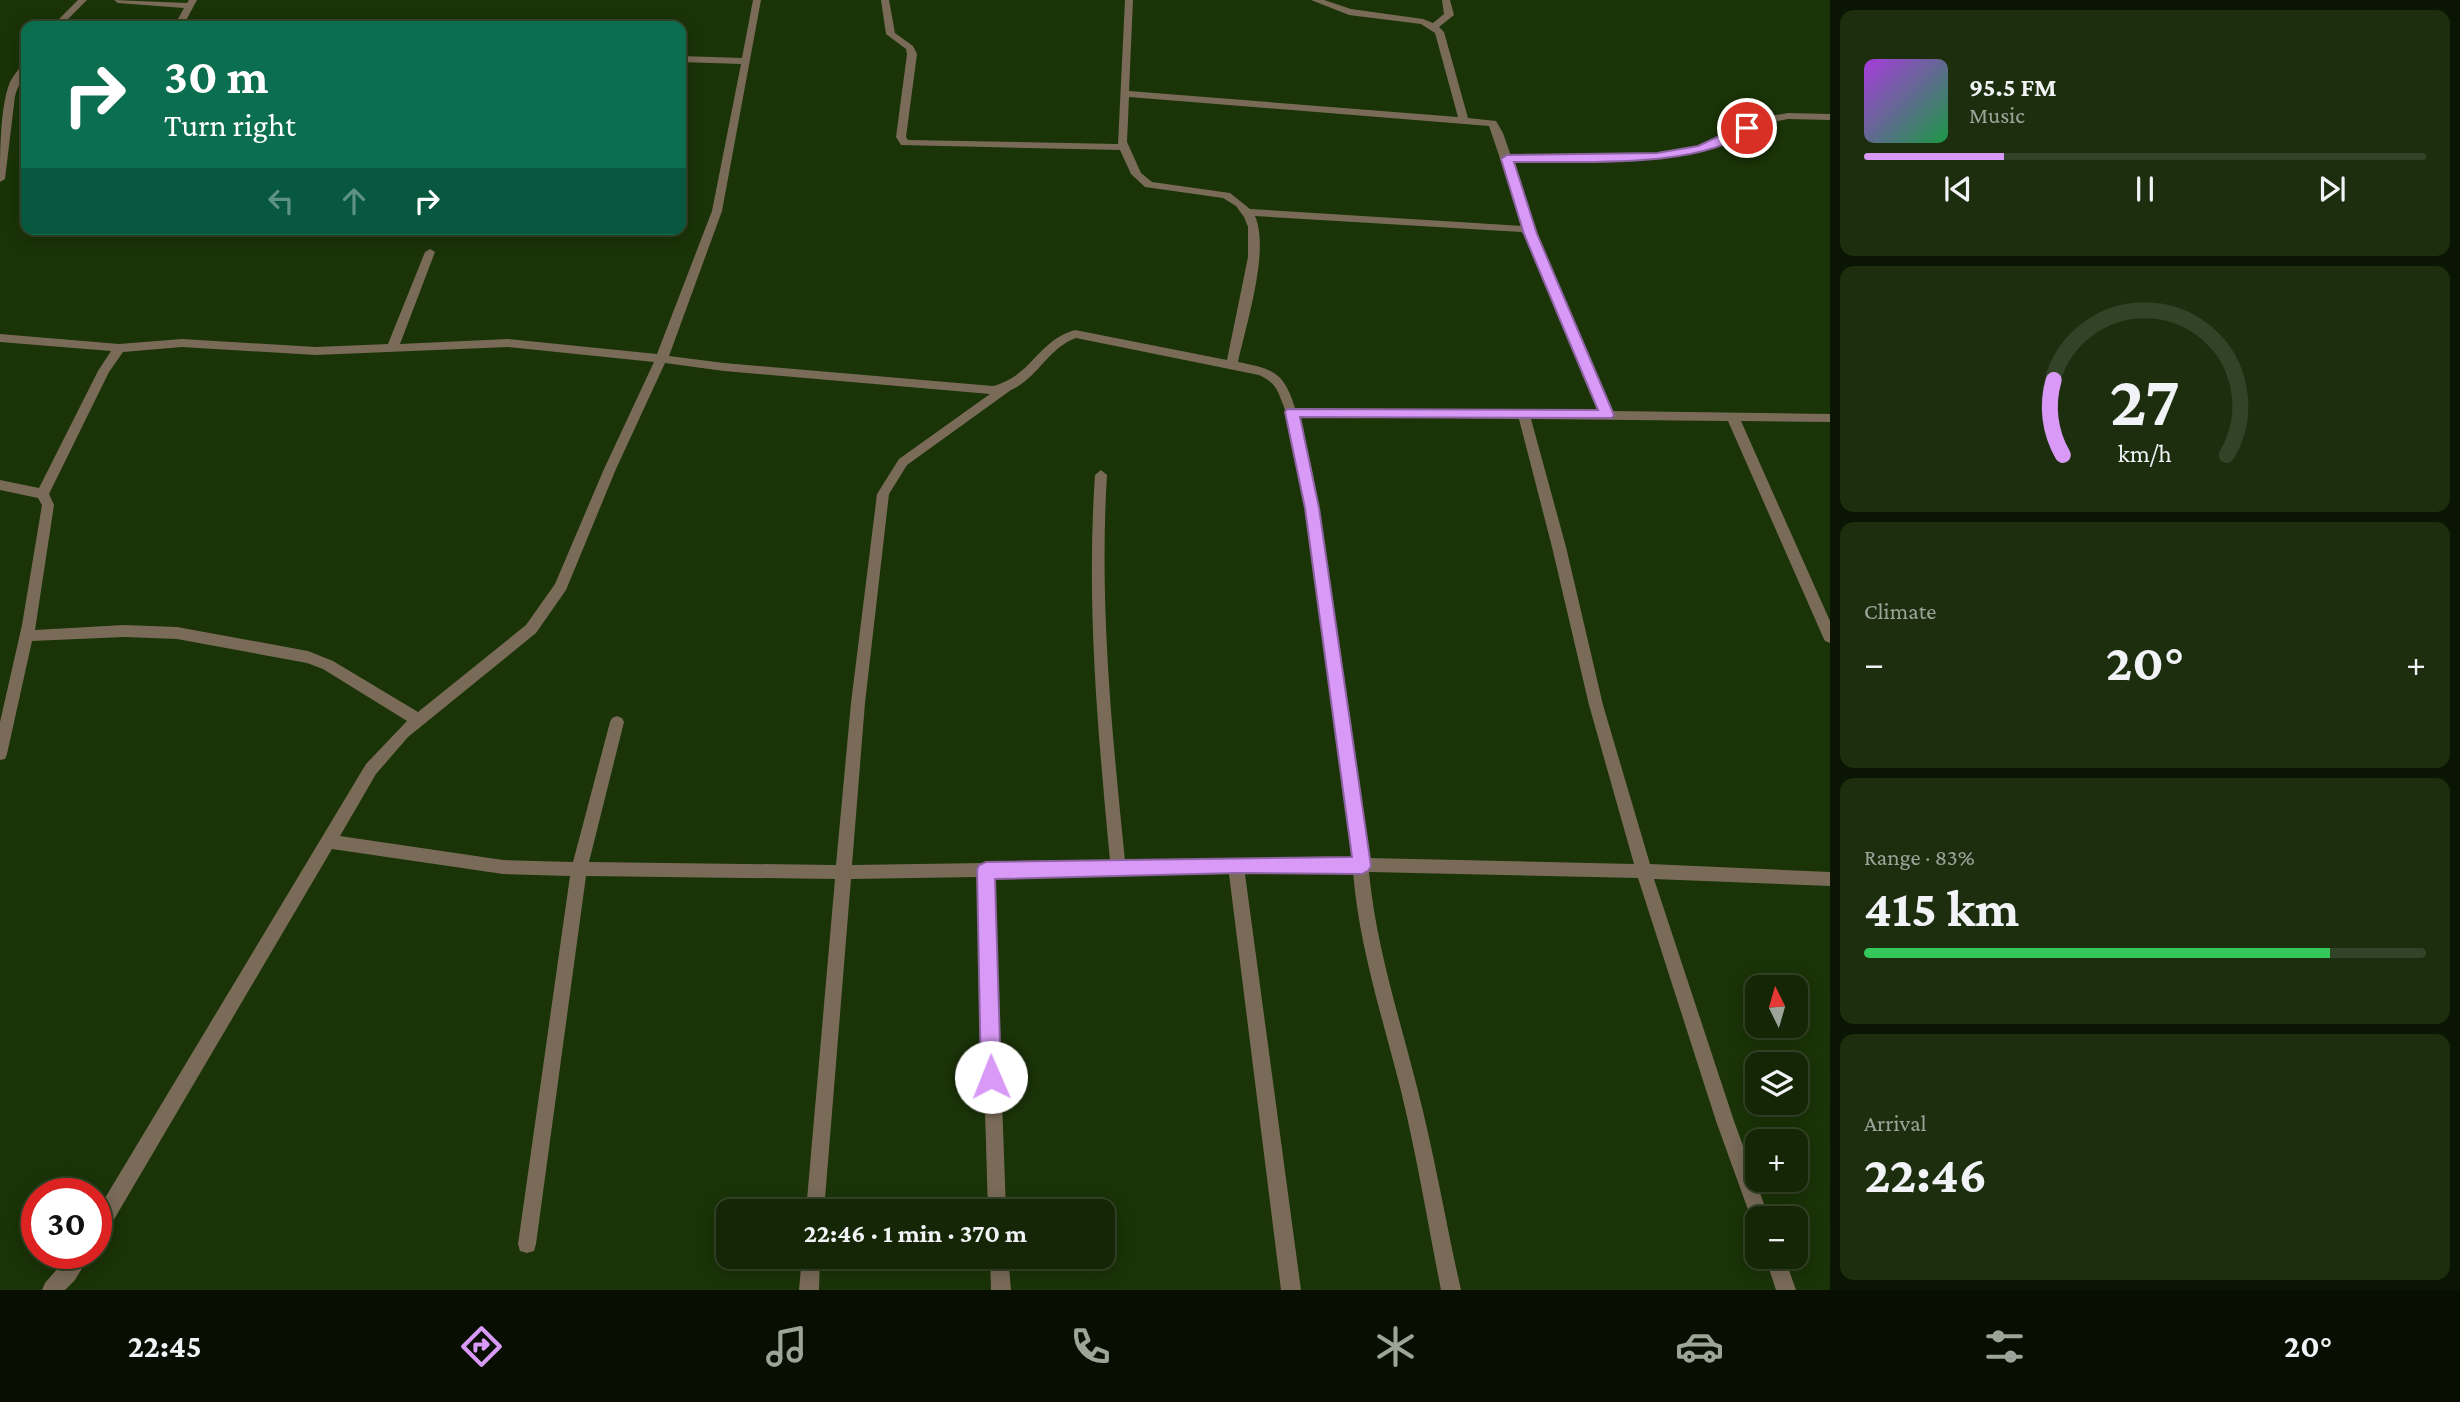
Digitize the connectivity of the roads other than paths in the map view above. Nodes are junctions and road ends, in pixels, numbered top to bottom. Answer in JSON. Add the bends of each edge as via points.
{"nodes":[{"id":1,"x":83,"y":0,"type":"edge"},
{"id":2,"x":118,"y":0,"type":"edge"},
{"id":3,"x":757,"y":0,"type":"edge"},
{"id":4,"x":885,"y":0,"type":"edge"},
{"id":5,"x":1129,"y":0,"type":"edge"},
{"id":6,"x":1315,"y":0,"type":"edge"},
{"id":7,"x":1446,"y":0,"type":"edge"},
{"id":8,"x":191,"y":3,"type":"edge"},
{"id":9,"x":61,"y":21,"type":"edge"},
{"id":10,"x":182,"y":21,"type":"edge"},
{"id":11,"x":1434,"y":27,"type":"junction"},
{"id":12,"x":686,"y":59,"type":"edge"},
{"id":13,"x":745,"y":61,"type":"junction"},
{"id":14,"x":21,"y":75,"type":"edge"},
{"id":15,"x":1125,"y":94,"type":"junction"},
{"id":16,"x":1830,"y":117,"type":"edge"},
{"id":17,"x":1463,"y":119,"type":"junction"},
{"id":18,"x":1124,"y":147,"type":"junction"},
{"id":19,"x":1507,"y":159,"type":"junction"},
{"id":20,"x":0,"y":178,"type":"edge"},
{"id":21,"x":1247,"y":212,"type":"junction"},
{"id":22,"x":1531,"y":234,"type":"junction"},
{"id":23,"x":430,"y":252,"type":"dead end"},
{"id":24,"x":0,"y":338,"type":"edge"},
{"id":25,"x":119,"y":348,"type":"junction"},
{"id":26,"x":393,"y":348,"type":"junction"},
{"id":27,"x":661,"y":360,"type":"junction"},
{"id":28,"x":1231,"y":364,"type":"junction"},
{"id":29,"x":1007,"y":388,"type":"junction"},
{"id":30,"x":1292,"y":412,"type":"junction"},
{"id":31,"x":1524,"y":414,"type":"junction"},
{"id":32,"x":1607,"y":415,"type":"junction"},
{"id":33,"x":1732,"y":416,"type":"junction"},
{"id":34,"x":1830,"y":418,"type":"edge"},
{"id":35,"x":1101,"y":475,"type":"dead end"},
{"id":36,"x":0,"y":485,"type":"edge"},
{"id":37,"x":43,"y":494,"type":"junction"},
{"id":38,"x":26,"y":636,"type":"junction"},
{"id":39,"x":1830,"y":638,"type":"edge"},
{"id":40,"x":418,"y":720,"type":"junction"},
{"id":41,"x":617,"y":722,"type":"dead end"},
{"id":42,"x":0,"y":754,"type":"edge"},
{"id":43,"x":328,"y":841,"type":"junction"},
{"id":44,"x":1236,"y":865,"type":"junction"},
{"id":45,"x":1362,"y":866,"type":"junction"},
{"id":46,"x":1118,"y":867,"type":"junction"},
{"id":47,"x":579,"y":869,"type":"junction"},
{"id":48,"x":986,"y":870,"type":"junction"},
{"id":49,"x":1644,"y":871,"type":"junction"},
{"id":50,"x":845,"y":872,"type":"junction"},
{"id":51,"x":1830,"y":879,"type":"edge"},
{"id":52,"x":816,"y":1199,"type":"edge"},
{"id":53,"x":997,"y":1199,"type":"edge"},
{"id":54,"x":112,"y":1204,"type":"edge"},
{"id":55,"x":1756,"y":1206,"type":"edge"},
{"id":56,"x":527,"y":1244,"type":"dead end"},
{"id":57,"x":71,"y":1269,"type":"edge"},
{"id":58,"x":810,"y":1269,"type":"edge"},
{"id":59,"x":1000,"y":1269,"type":"edge"},
{"id":60,"x":1779,"y":1269,"type":"edge"},
{"id":61,"x":52,"y":1290,"type":"edge"},
{"id":62,"x":809,"y":1290,"type":"edge"},
{"id":63,"x":1001,"y":1290,"type":"edge"},
{"id":64,"x":1291,"y":1290,"type":"edge"},
{"id":65,"x":1451,"y":1290,"type":"edge"},
{"id":66,"x":1786,"y":1290,"type":"edge"}],
"edges":[{"from":1,"to":9,"type":"street"},
{"from":2,"to":8,"type":"street"},
{"from":3,"to":13,"type":"street"},
{"from":4,"to":18,"type":"street","via":[[891,34],[912,54],[901,137],[905,143]]},
{"from":5,"to":15,"type":"street"},
{"from":6,"to":11,"type":"street","via":[[1349,12]]},
{"from":7,"to":11,"type":"street","via":[[1449,15]]},
{"from":8,"to":10,"type":"street"},
{"from":11,"to":17,"type":"street"},
{"from":12,"to":13,"type":"street"},
{"from":13,"to":27,"type":"street","via":[[717,211]]},
{"from":14,"to":20,"type":"street","via":[[12,90]]},
{"from":15,"to":17,"type":"street"},
{"from":15,"to":18,"type":"street"},
{"from":16,"to":19,"type":"street","via":[[1764,120],[1700,149],[1657,156]]},
{"from":17,"to":19,"type":"street","via":[[1492,123]]},
{"from":18,"to":21,"type":"street","via":[[1136,174],[1149,185],[1226,194]]},
{"from":19,"to":22,"type":"street"},
{"from":21,"to":22,"type":"street","via":[[1507,227]]},
{"from":21,"to":28,"type":"street","via":[[1253,226],[1254,256]]},
{"from":22,"to":32,"type":"street"},
{"from":23,"to":26,"type":"street"},
{"from":24,"to":25,"type":"street"},
{"from":25,"to":26,"type":"street","via":[[182,343],[300,351]]},
{"from":25,"to":37,"type":"street"},
{"from":26,"to":27,"type":"street","via":[[508,343]]},
{"from":27,"to":29,"type":"street"},
{"from":27,"to":40,"type":"street","via":[[547,609],[531,629]]},
{"from":28,"to":29,"type":"street","via":[[1075,334],[1062,337],[1025,378]]},
{"from":28,"to":30,"type":"street","via":[[1274,377]]},
{"from":29,"to":50,"type":"street","via":[[903,462],[883,494],[867,612]]},
{"from":30,"to":31,"type":"street"},
{"from":30,"to":45,"type":"street","via":[[1312,508]]},
{"from":31,"to":32,"type":"street"},
{"from":31,"to":49,"type":"street","via":[[1596,705]]},
{"from":32,"to":33,"type":"street"},
{"from":33,"to":34,"type":"street"},
{"from":33,"to":39,"type":"street"},
{"from":35,"to":46,"type":"street","via":[[1096,585]]},
{"from":36,"to":37,"type":"street"},
{"from":37,"to":38,"type":"street","via":[[48,505],[46,523]]},
{"from":38,"to":40,"type":"street","via":[[177,633],[308,657]]},
{"from":38,"to":42,"type":"street"},
{"from":40,"to":43,"type":"street","via":[[371,769]]},
{"from":41,"to":47,"type":"street"},
{"from":43,"to":47,"type":"street","via":[[503,867]]},
{"from":43,"to":54,"type":"street"},
{"from":44,"to":45,"type":"street"},
{"from":44,"to":46,"type":"street"},
{"from":44,"to":64,"type":"street"},
{"from":45,"to":49,"type":"street"},
{"from":45,"to":65,"type":"street","via":[[1373,951],[1410,1094]]},
{"from":46,"to":48,"type":"street"},
{"from":47,"to":50,"type":"street"},
{"from":47,"to":56,"type":"street"},
{"from":48,"to":50,"type":"street"},
{"from":48,"to":53,"type":"street"},
{"from":49,"to":51,"type":"street"},
{"from":49,"to":55,"type":"street"},
{"from":50,"to":52,"type":"street"},
{"from":57,"to":61,"type":"street"},
{"from":58,"to":62,"type":"street"},
{"from":59,"to":63,"type":"street"},
{"from":60,"to":66,"type":"street"}]}
